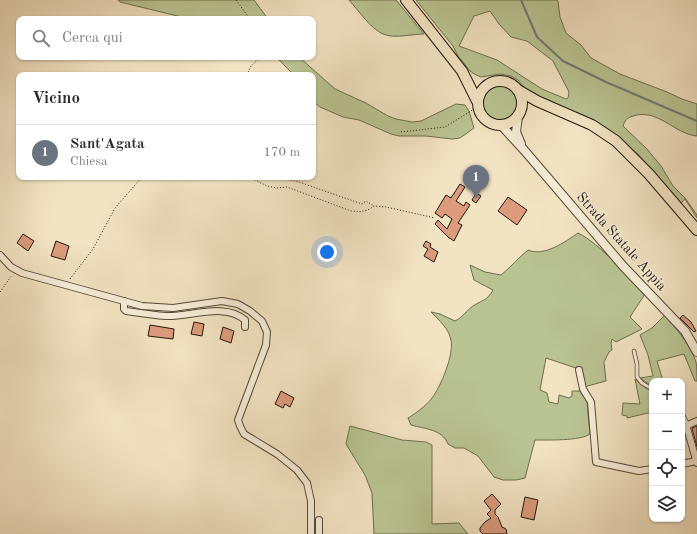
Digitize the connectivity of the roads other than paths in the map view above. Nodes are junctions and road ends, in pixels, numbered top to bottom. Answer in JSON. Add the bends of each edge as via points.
{"nodes":[{"id":1,"x":406,"y":0,"type":"edge"},
{"id":2,"x":462,"y":71,"type":"junction"},
{"id":3,"x":488,"y":83,"type":"junction"},
{"id":4,"x":518,"y":90,"type":"junction"},
{"id":5,"x":477,"y":104,"type":"junction"},
{"id":6,"x":553,"y":109,"type":"junction"},
{"id":7,"x":519,"y":114,"type":"junction"},
{"id":8,"x":498,"y":125,"type":"junction"},
{"id":9,"x":524,"y":150,"type":"junction"},
{"id":10,"x":697,"y":230,"type":"edge"},
{"id":11,"x":0,"y":255,"type":"edge"},
{"id":12,"x":124,"y":301,"type":"junction"},
{"id":13,"x":245,"y":327,"type":"dead end"},
{"id":14,"x":634,"y":350,"type":"dead end"},
{"id":15,"x":697,"y":352,"type":"edge"},
{"id":16,"x":579,"y":370,"type":"dead end"},
{"id":17,"x":649,"y":387,"type":"edge"},
{"id":18,"x":683,"y":414,"type":"edge"},
{"id":19,"x":697,"y":421,"type":"edge"},
{"id":20,"x":688,"y":424,"type":"junction"},
{"id":21,"x":697,"y":462,"type":"edge"},
{"id":22,"x":685,"y":464,"type":"edge"},
{"id":23,"x":649,"y":469,"type":"edge"},
{"id":24,"x":319,"y":520,"type":"dead end"},
{"id":25,"x":311,"y":534,"type":"edge"},
{"id":26,"x":319,"y":534,"type":"edge"}],
"edges":[{"from":1,"to":2,"type":"main road","name":"Strada Statale Appia"},
{"from":2,"to":3,"type":"main road","name":"Strada Statale Appia","via":[[477,81]]},
{"from":2,"to":5,"type":"main road","name":"Strada Statale Appia"},
{"from":3,"to":4,"type":"main road","name":"Strada Statale Appia","via":[[501,80]]},
{"from":3,"to":5,"type":"main road","via":[[480,91]]},
{"from":4,"to":6,"type":"main road"},
{"from":4,"to":7,"type":"main road","name":"Strada Statale Appia","via":[[522,104]]},
{"from":5,"to":8,"type":"main road","name":"Strada Statale Appia","via":[[483,117]]},
{"from":6,"to":7,"type":"main road","via":[[531,106]]},
{"from":6,"to":10,"type":"main road","via":[[592,125],[616,141],[649,174]]},
{"from":7,"to":8,"type":"main road","via":[[509,123]]},
{"from":7,"to":9,"type":"street","name":"Strada Statale Appia","via":[[516,132]]},
{"from":8,"to":9,"type":"street","name":"Strada Statale Appia","via":[[502,126]]},
{"from":9,"to":15,"type":"street","name":"Strada Statale Appia","via":[[623,266],[684,331]]},
{"from":11,"to":12,"type":"street","via":[[11,267],[22,273]]},
{"from":12,"to":13,"type":"street","via":[[126,311],[168,316],[220,311],[241,316],[245,320]]},
{"from":12,"to":25,"type":"street","via":[[142,306],[173,308],[222,301],[238,304],[262,321],[267,332],[266,345],[238,420],[244,434],[277,454],[297,470],[307,483],[311,501]]},
{"from":14,"to":17,"type":"lane","via":[[637,377]]},
{"from":16,"to":23,"type":"street","via":[[583,389],[591,402],[596,462],[639,471]]},
{"from":18,"to":20,"type":"lane"},
{"from":19,"to":20,"type":"street"},
{"from":20,"to":21,"type":"street"},
{"from":21,"to":22,"type":"street"},
{"from":24,"to":26,"type":"street"}]}
